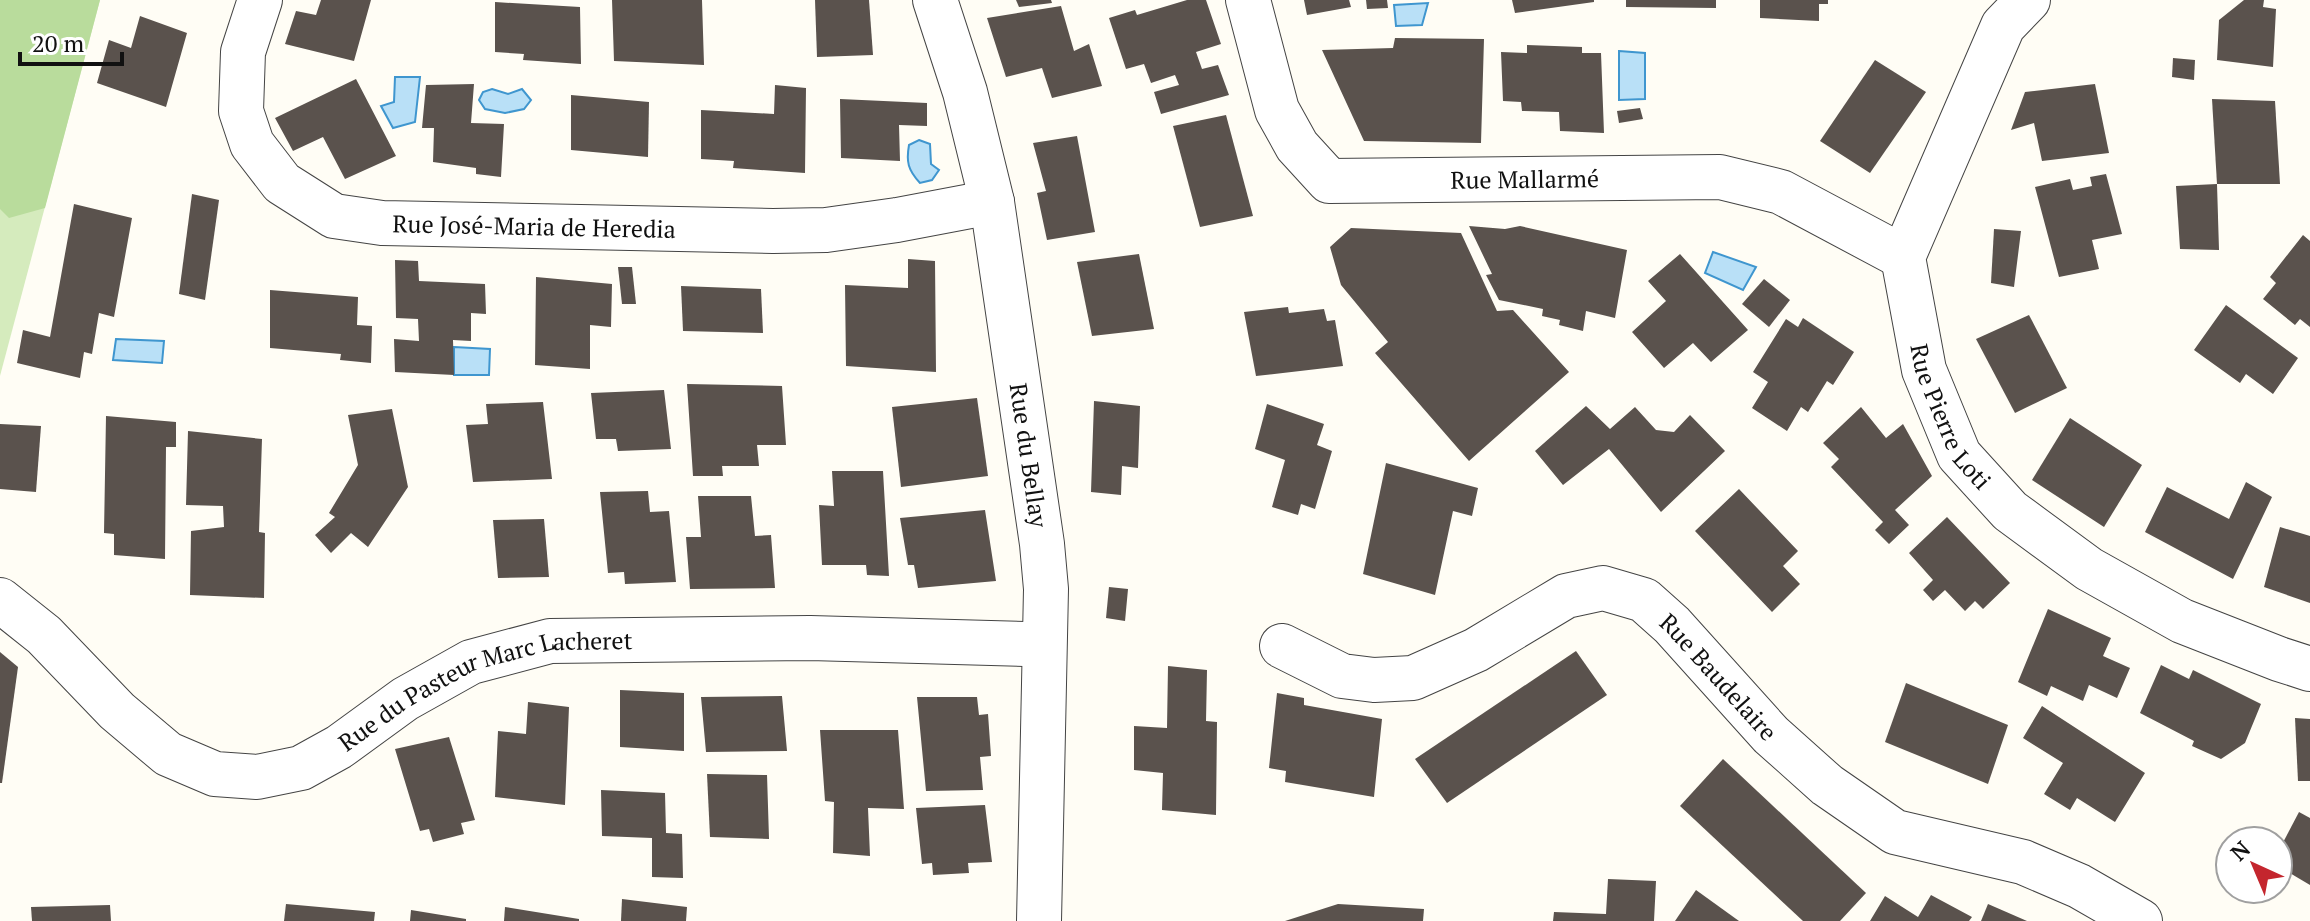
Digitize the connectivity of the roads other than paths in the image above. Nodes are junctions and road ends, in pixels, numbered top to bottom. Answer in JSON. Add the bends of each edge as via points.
{"nodes":[{"id":1,"x":260,"y":0,"type":"edge"},
{"id":2,"x":935,"y":0,"type":"edge"},
{"id":3,"x":1248,"y":0,"type":"edge"},
{"id":4,"x":2028,"y":0,"type":"edge"},
{"id":5,"x":992,"y":202,"type":"junction"},
{"id":6,"x":1903,"y":257,"type":"junction"},
{"id":7,"x":0,"y":600,"type":"edge"},
{"id":8,"x":1044,"y":642,"type":"junction"},
{"id":9,"x":1282,"y":646,"type":"dead end"},
{"id":10,"x":2310,"y":669,"type":"edge"},
{"id":11,"x":1039,"y":921,"type":"edge"},
{"id":12,"x":2140,"y":921,"type":"edge"}],
"edges":[{"from":1,"to":5,"type":"street","name":"Rue José-Maria de Heredia","via":[[243,52],[241,111],[252,144],[282,183],[334,216],[382,223],[826,230]]},
{"from":2,"to":5,"type":"street","name":"Rue du Bellay"},
{"from":3,"to":6,"type":"street","name":"Rue Mallarmé","via":[[1277,110],[1297,146],[1329,181],[1720,177],[1781,192]]},
{"from":4,"to":6,"type":"street","via":[[2003,26]]},
{"from":5,"to":8,"type":"street","name":"Rue du Bellay","via":[[1042,544]]},
{"from":6,"to":10,"type":"street","name":"Rue Pierre Loti","via":[[1924,370],[1959,455],[2010,511],[2089,569],[2182,621]]},
{"from":7,"to":8,"type":"street","name":"Rue du Pasteur Marc Lacheret","via":[[168,754],[215,774],[257,777],[301,768],[471,662],[550,641]]},
{"from":8,"to":11,"type":"street","name":"Rue du Bellay"},
{"from":9,"to":12,"type":"street","name":"Rue Baudelaire","via":[[1342,676],[1413,678],[1476,650],[1566,596],[1603,588],[1644,600],[1771,735],[1827,785],[1895,832],[2023,862]]}]}
